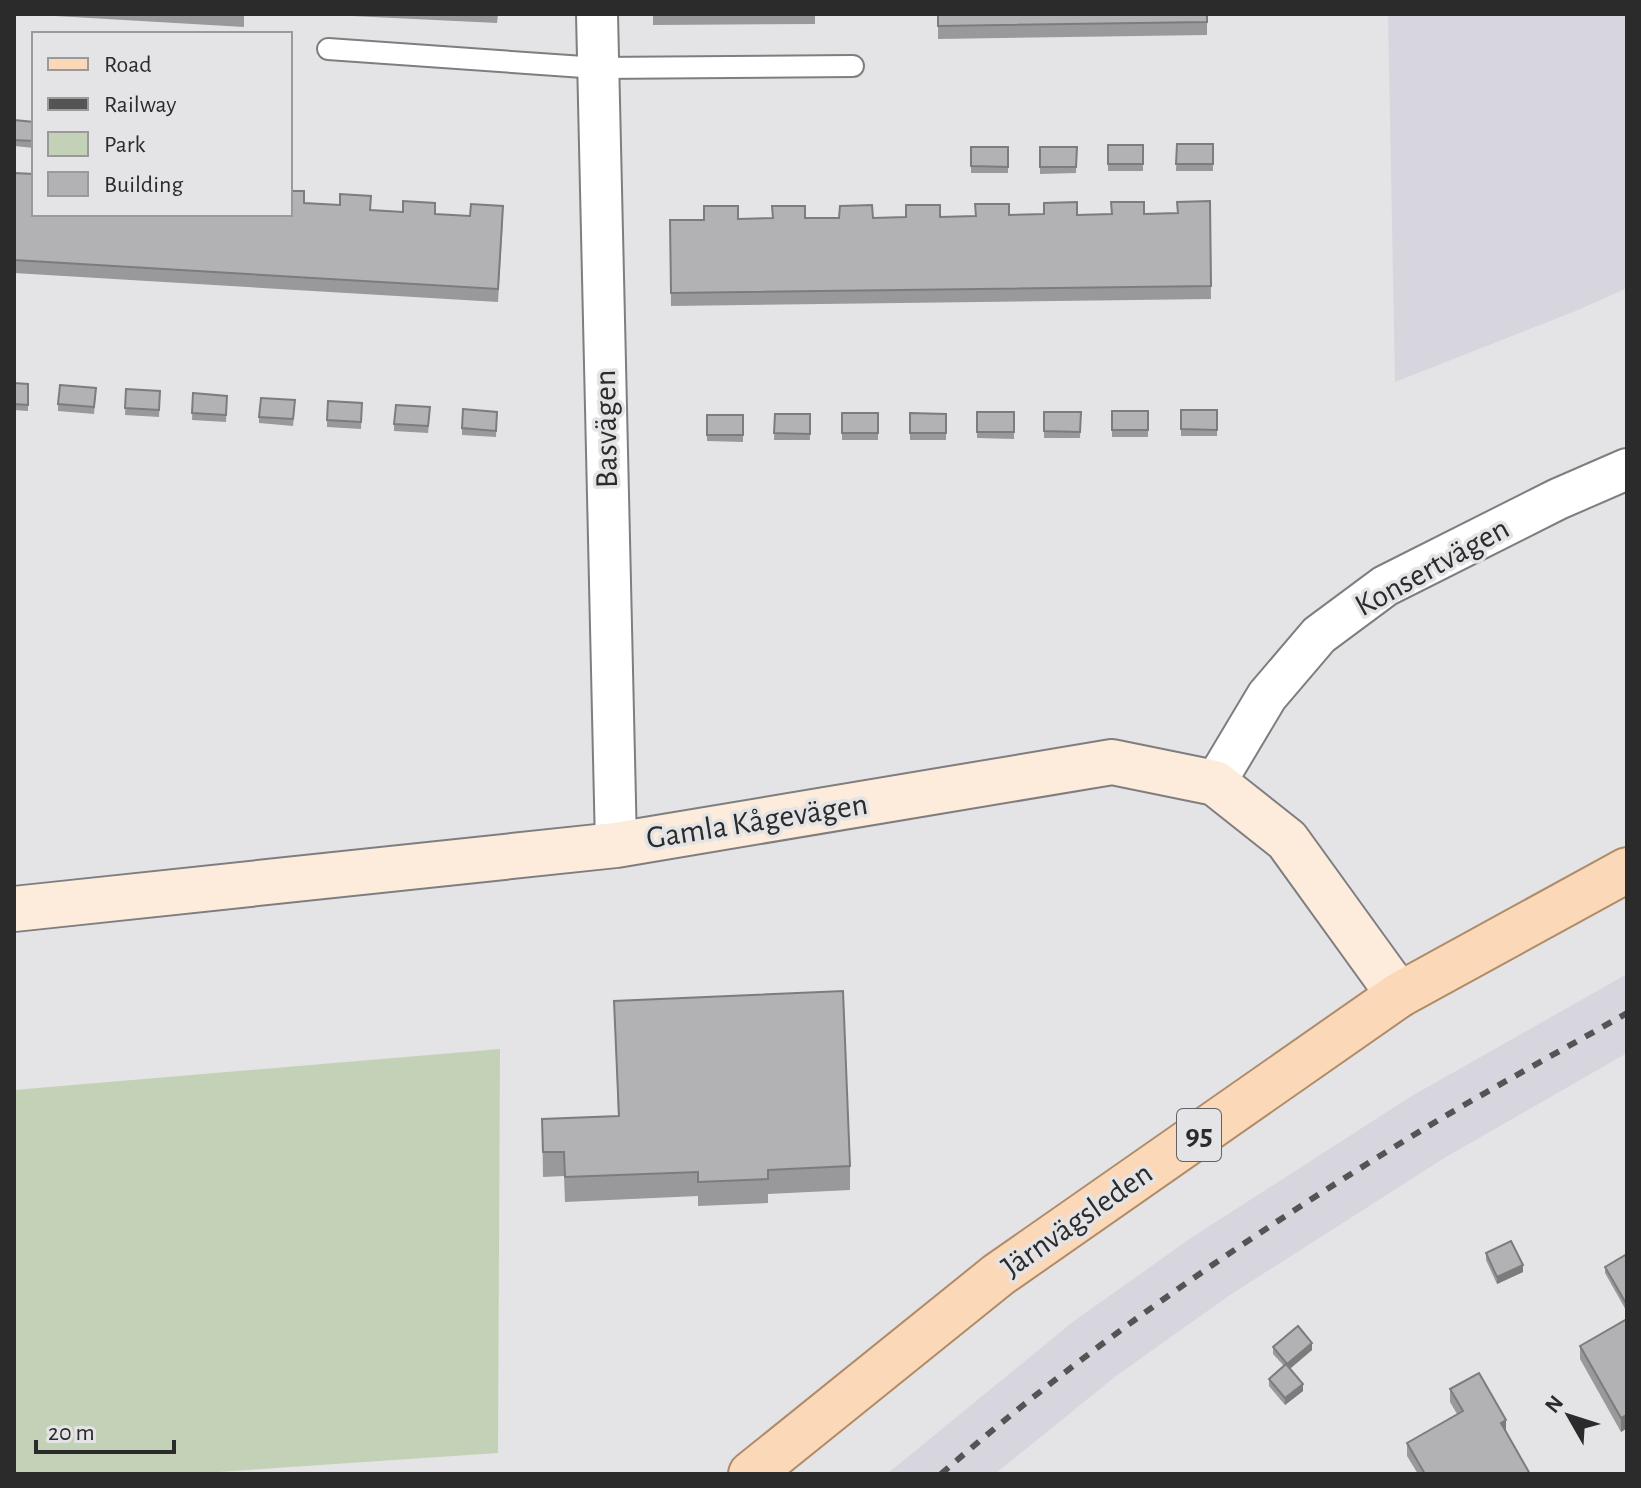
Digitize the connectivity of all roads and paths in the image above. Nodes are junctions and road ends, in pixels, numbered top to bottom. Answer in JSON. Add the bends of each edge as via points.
{"nodes":[{"id":1,"x":597,"y":14,"type":"edge"},
{"id":2,"x":328,"y":49,"type":"dead end"},
{"id":3,"x":853,"y":66,"type":"dead end"},
{"id":4,"x":598,"y":68,"type":"junction"},
{"id":5,"x":1627,"y":469,"type":"edge"},
{"id":6,"x":1215,"y":783,"type":"junction"},
{"id":7,"x":616,"y":845,"type":"junction"},
{"id":8,"x":1627,"y":870,"type":"edge"},
{"id":9,"x":14,"y":909,"type":"edge"},
{"id":10,"x":1399,"y":995,"type":"junction"},
{"id":11,"x":751,"y":1474,"type":"edge"}],
"edges":[{"from":1,"to":4,"type":"street","name":"Basvägen"},
{"from":2,"to":4,"type":"lane"},
{"from":3,"to":4,"type":"lane"},
{"from":4,"to":7,"type":"street","name":"Basvägen"},
{"from":5,"to":6,"type":"street","name":"Konsertvägen","via":[[1385,586],[1319,635],[1267,696]]},
{"from":6,"to":7,"type":"street","name":"Gamla Kågevägen","via":[[1112,762]]},
{"from":6,"to":10,"type":"street","name":"Gamla Kågevägen","via":[[1287,840]]},
{"from":7,"to":9,"type":"street","name":"Gamla Kågevägen"},
{"from":8,"to":10,"type":"main road","name":"Järnvägsleden","number":"95"},
{"from":10,"to":11,"type":"main road","name":"Järnvägsleden","number":"95","via":[[998,1275]]}]}
